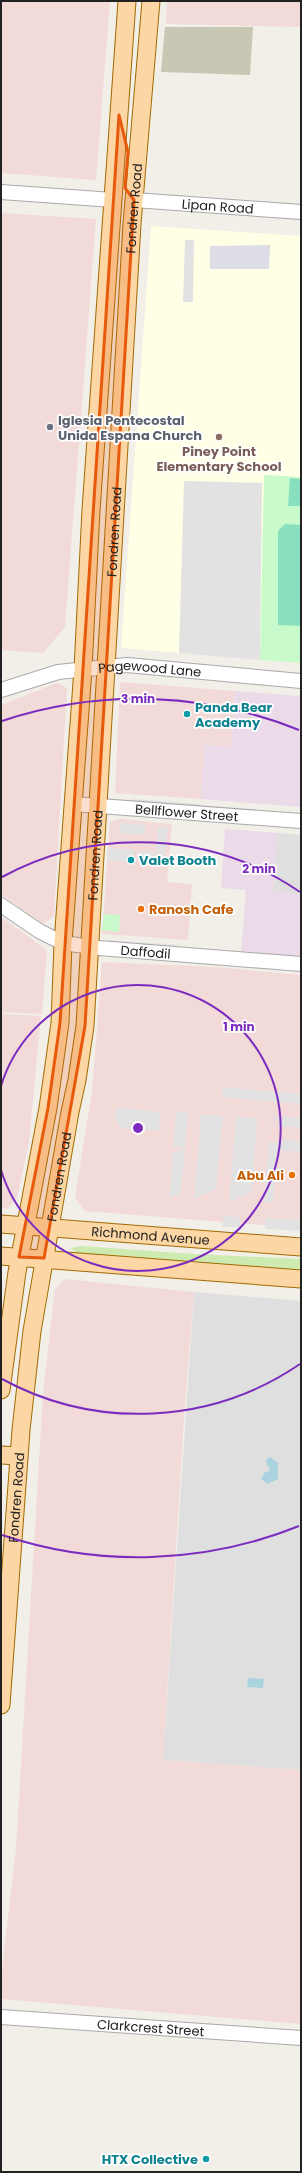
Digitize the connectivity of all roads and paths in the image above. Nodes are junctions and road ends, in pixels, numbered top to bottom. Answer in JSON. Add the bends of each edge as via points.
{"nodes":[{"id":1,"x":126,"y":4,"type":"edge"},
{"id":2,"x":151,"y":5,"type":"edge"},
{"id":3,"x":119,"y":115,"type":"junction"},
{"id":4,"x":1,"y":192,"type":"edge"},
{"id":5,"x":113,"y":200,"type":"junction"},
{"id":6,"x":134,"y":200,"type":"junction"},
{"id":7,"x":301,"y":212,"type":"edge"},
{"id":8,"x":128,"y":302,"type":"junction"},
{"id":9,"x":101,"y":362,"type":"junction"},
{"id":10,"x":123,"y":365,"type":"junction"},
{"id":11,"x":91,"y":510,"type":"junction"},
{"id":12,"x":114,"y":513,"type":"junction"},
{"id":13,"x":107,"y":667,"type":"junction"},
{"id":14,"x":83,"y":669,"type":"junction"},
{"id":15,"x":301,"y":681,"type":"edge"},
{"id":16,"x":1,"y":690,"type":"edge"},
{"id":17,"x":73,"y":804,"type":"junction"},
{"id":18,"x":99,"y":806,"type":"junction"},
{"id":19,"x":301,"y":821,"type":"edge"},
{"id":20,"x":1,"y":905,"type":"edge"},
{"id":21,"x":64,"y":942,"type":"junction"},
{"id":22,"x":90,"y":947,"type":"junction"},
{"id":23,"x":301,"y":964,"type":"edge"},
{"id":24,"x":1,"y":1224,"type":"edge"},
{"id":25,"x":26,"y":1226,"type":"junction"},
{"id":26,"x":49,"y":1228,"type":"junction"},
{"id":27,"x":301,"y":1247,"type":"edge"},
{"id":28,"x":1,"y":1256,"type":"edge"},
{"id":29,"x":19,"y":1257,"type":"junction"},
{"id":30,"x":44,"y":1258,"type":"junction"},
{"id":31,"x":301,"y":1279,"type":"edge"},
{"id":32,"x":1,"y":1390,"type":"edge"},
{"id":33,"x":1,"y":1455,"type":"edge"},
{"id":34,"x":19,"y":1456,"type":"junction"},
{"id":35,"x":3,"y":1652,"type":"edge"},
{"id":36,"x":1,"y":1705,"type":"edge"},
{"id":37,"x":1,"y":2018,"type":"edge"},
{"id":38,"x":301,"y":2038,"type":"edge"}],
"edges":[{"from":1,"to":2,"type":"main road"},
{"from":1,"to":3,"type":"main road","name":"Fondren Road"},
{"from":2,"to":6,"type":"main road","name":"Fondren Road"},
{"from":3,"to":5,"type":"main road","name":"Fondren Road"},
{"from":3,"to":6,"type":"main road","via":[[128,152],[125,188]]},
{"from":4,"to":5,"type":"street"},
{"from":5,"to":8,"type":"main road","via":[[122,217]]},
{"from":5,"to":9,"type":"main road","name":"Fondren Road"},
{"from":6,"to":7,"type":"street","name":"Lipan Road"},
{"from":6,"to":8,"type":"main road","name":"Fondren Road"},
{"from":8,"to":10,"type":"main road","name":"Fondren Road"},
{"from":9,"to":10,"type":"main road"},
{"from":9,"to":11,"type":"main road","name":"Fondren Road"},
{"from":10,"to":12,"type":"main road","name":"Fondren Road"},
{"from":11,"to":12,"type":"main road"},
{"from":11,"to":14,"type":"main road","name":"Fondren Road"},
{"from":12,"to":13,"type":"main road","name":"Fondren Road"},
{"from":13,"to":14,"type":"street","name":"Pagewood Lane"},
{"from":13,"to":15,"type":"street","name":"Pagewood Lane","via":[[127,665]]},
{"from":13,"to":18,"type":"main road","name":"Fondren Road"},
{"from":14,"to":16,"type":"street","name":"Pagewood Lane","via":[[58,672]]},
{"from":14,"to":17,"type":"main road","name":"Fondren Road"},
{"from":17,"to":18,"type":"street","name":"Bellflower Street"},
{"from":17,"to":21,"type":"main road","name":"Fondren Road"},
{"from":18,"to":19,"type":"street","name":"Bellflower Street"},
{"from":18,"to":22,"type":"main road","name":"Fondren Road"},
{"from":20,"to":21,"type":"street","name":"Daffodil","via":[[39,931]]},
{"from":21,"to":22,"type":"street","name":"Daffodil"},
{"from":21,"to":25,"type":"main road","name":"Fondren Road","via":[[60,1023],[53,1078]]},
{"from":22,"to":23,"type":"street","name":"Daffodil"},
{"from":22,"to":26,"type":"main road","name":"Fondren Road","via":[[85,1026]]},
{"from":24,"to":25,"type":"main road","name":"Richmond Avenue"},
{"from":25,"to":26,"type":"main road","name":"Richmond Avenue"},
{"from":25,"to":29,"type":"main road","name":"Fondren Road"},
{"from":26,"to":27,"type":"main road","name":"Richmond Avenue"},
{"from":26,"to":30,"type":"main road","name":"Fondren Road"},
{"from":28,"to":29,"type":"main road"},
{"from":29,"to":30,"type":"main road"},
{"from":29,"to":32,"type":"main road","name":"Fondren Road"},
{"from":30,"to":31,"type":"main road"},
{"from":30,"to":34,"type":"main road","name":"Fondren Road","via":[[32,1331]]},
{"from":33,"to":34,"type":"main road"},
{"from":34,"to":35,"type":"main road","name":"Fondren Road"},
{"from":35,"to":36,"type":"main road","name":"Fondren Road"},
{"from":37,"to":38,"type":"street","name":"Clarkcrest Street"}]}
